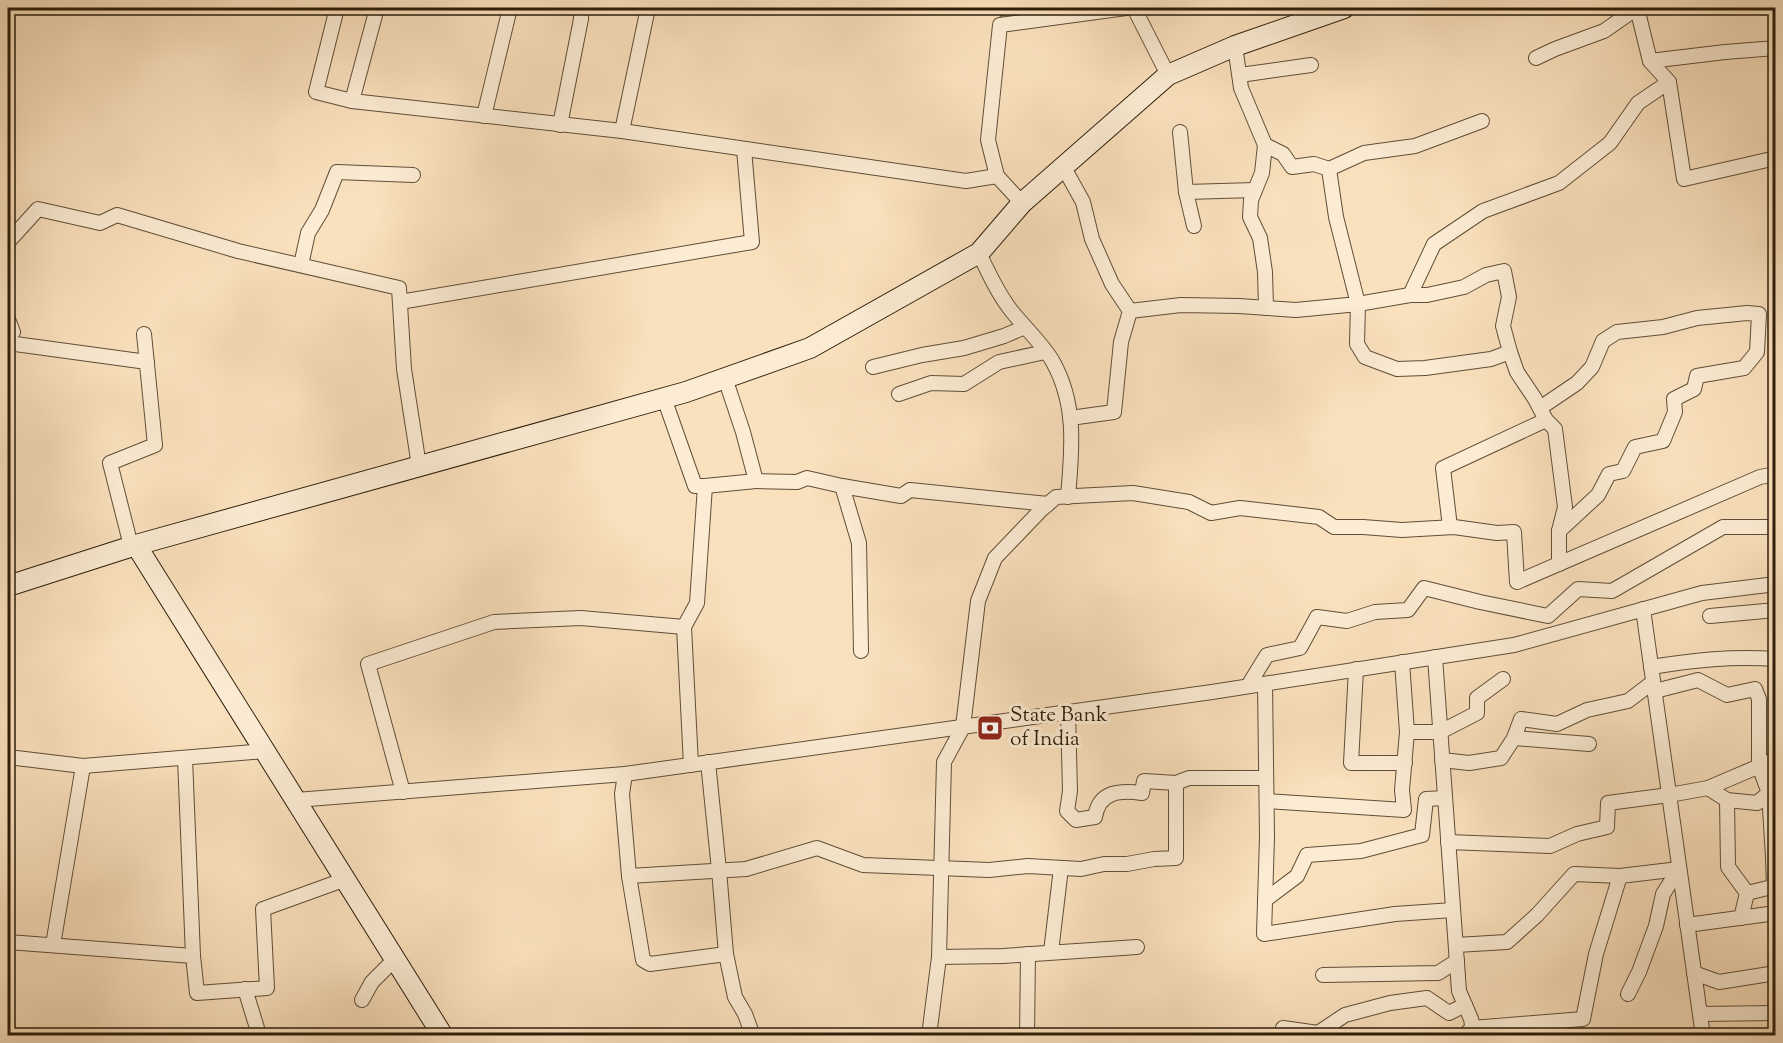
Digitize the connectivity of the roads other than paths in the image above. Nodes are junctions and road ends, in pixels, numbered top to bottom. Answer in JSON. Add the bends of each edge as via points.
{"nodes":[{"id":1,"x":337,"y":8,"type":"edge"},
{"id":2,"x":376,"y":8,"type":"edge"},
{"id":3,"x":510,"y":8,"type":"edge"},
{"id":4,"x":581,"y":8,"type":"edge"},
{"id":5,"x":648,"y":8,"type":"edge"},
{"id":6,"x":1126,"y":8,"type":"edge"},
{"id":7,"x":1134,"y":8,"type":"edge"},
{"id":8,"x":1344,"y":8,"type":"edge"},
{"id":9,"x":1637,"y":8,"type":"edge"},
{"id":10,"x":1234,"y":45,"type":"junction"},
{"id":11,"x":1775,"y":48,"type":"edge"},
{"id":12,"x":1776,"y":57,"type":"edge"},
{"id":13,"x":1536,"y":58,"type":"dead end"},
{"id":14,"x":1650,"y":61,"type":"junction"},
{"id":15,"x":1311,"y":65,"type":"dead end"},
{"id":16,"x":1168,"y":75,"type":"junction"},
{"id":17,"x":1240,"y":75,"type":"junction"},
{"id":18,"x":1669,"y":82,"type":"junction"},
{"id":19,"x":352,"y":101,"type":"junction"},
{"id":20,"x":484,"y":116,"type":"junction"},
{"id":21,"x":1482,"y":121,"type":"dead end"},
{"id":22,"x":560,"y":125,"type":"junction"},
{"id":23,"x":622,"y":131,"type":"junction"},
{"id":24,"x":1180,"y":132,"type":"dead end"},
{"id":25,"x":1265,"y":145,"type":"junction"},
{"id":26,"x":744,"y":149,"type":"junction"},
{"id":27,"x":1776,"y":158,"type":"edge"},
{"id":28,"x":1063,"y":166,"type":"junction"},
{"id":29,"x":1329,"y":169,"type":"junction"},
{"id":30,"x":413,"y":175,"type":"dead end"},
{"id":31,"x":997,"y":176,"type":"junction"},
{"id":32,"x":1255,"y":190,"type":"junction"},
{"id":33,"x":1186,"y":192,"type":"junction"},
{"id":34,"x":1022,"y":203,"type":"junction"},
{"id":35,"x":1194,"y":226,"type":"dead end"},
{"id":36,"x":8,"y":242,"type":"edge"},
{"id":37,"x":979,"y":253,"type":"junction"},
{"id":38,"x":301,"y":266,"type":"junction"},
{"id":39,"x":1410,"y":296,"type":"junction"},
{"id":40,"x":400,"y":302,"type":"junction"},
{"id":41,"x":1358,"y":304,"type":"junction"},
{"id":42,"x":1266,"y":308,"type":"junction"},
{"id":43,"x":1130,"y":311,"type":"junction"},
{"id":44,"x":8,"y":319,"type":"edge"},
{"id":45,"x":1024,"y":327,"type":"junction"},
{"id":46,"x":144,"y":334,"type":"dead end"},
{"id":47,"x":8,"y":337,"type":"edge"},
{"id":48,"x":8,"y":343,"type":"edge"},
{"id":49,"x":1046,"y":352,"type":"junction"},
{"id":50,"x":1510,"y":352,"type":"junction"},
{"id":51,"x":147,"y":362,"type":"junction"},
{"id":52,"x":873,"y":367,"type":"dead end"},
{"id":53,"x":725,"y":378,"type":"junction"},
{"id":54,"x":899,"y":394,"type":"dead end"},
{"id":55,"x":664,"y":398,"type":"junction"},
{"id":56,"x":1543,"y":414,"type":"junction"},
{"id":57,"x":1070,"y":418,"type":"junction"},
{"id":58,"x":419,"y":466,"type":"junction"},
{"id":59,"x":1776,"y":474,"type":"edge"},
{"id":60,"x":756,"y":481,"type":"junction"},
{"id":61,"x":705,"y":486,"type":"junction"},
{"id":62,"x":843,"y":486,"type":"junction"},
{"id":63,"x":1068,"y":497,"type":"junction"},
{"id":64,"x":1048,"y":504,"type":"junction"},
{"id":65,"x":1450,"y":527,"type":"junction"},
{"id":66,"x":1776,"y":527,"type":"edge"},
{"id":67,"x":1559,"y":531,"type":"junction"},
{"id":68,"x":134,"y":546,"type":"junction"},
{"id":69,"x":1560,"y":564,"type":"junction"},
{"id":70,"x":1776,"y":584,"type":"edge"},
{"id":71,"x":8,"y":586,"type":"edge"},
{"id":72,"x":1643,"y":609,"type":"junction"},
{"id":73,"x":1776,"y":610,"type":"edge"},
{"id":74,"x":1710,"y":616,"type":"dead end"},
{"id":75,"x":684,"y":627,"type":"junction"},
{"id":76,"x":861,"y":651,"type":"dead end"},
{"id":77,"x":1435,"y":657,"type":"junction"},
{"id":78,"x":1776,"y":659,"type":"edge"},
{"id":79,"x":1402,"y":662,"type":"junction"},
{"id":80,"x":1651,"y":667,"type":"junction"},
{"id":81,"x":1356,"y":669,"type":"junction"},
{"id":82,"x":1503,"y":679,"type":"dead end"},
{"id":83,"x":1265,"y":684,"type":"junction"},
{"id":84,"x":1248,"y":686,"type":"junction"},
{"id":85,"x":1654,"y":686,"type":"junction"},
{"id":86,"x":1068,"y":712,"type":"junction"},
{"id":87,"x":963,"y":727,"type":"junction"},
{"id":88,"x":1407,"y":732,"type":"junction"},
{"id":89,"x":1440,"y":732,"type":"junction"},
{"id":90,"x":1514,"y":738,"type":"junction"},
{"id":91,"x":1589,"y":744,"type":"dead end"},
{"id":92,"x":265,"y":751,"type":"junction"},
{"id":93,"x":8,"y":757,"type":"edge"},
{"id":94,"x":185,"y":758,"type":"junction"},
{"id":95,"x":1776,"y":759,"type":"edge"},
{"id":96,"x":1442,"y":760,"type":"junction"},
{"id":97,"x":708,"y":762,"type":"junction"},
{"id":98,"x":1405,"y":763,"type":"junction"},
{"id":99,"x":691,"y":765,"type":"junction"},
{"id":100,"x":83,"y":766,"type":"junction"},
{"id":101,"x":1759,"y":766,"type":"junction"},
{"id":102,"x":625,"y":774,"type":"junction"},
{"id":103,"x":1266,"y":778,"type":"junction"},
{"id":104,"x":1176,"y":783,"type":"junction"},
{"id":105,"x":1708,"y":788,"type":"junction"},
{"id":106,"x":403,"y":792,"type":"junction"},
{"id":107,"x":1768,"y":793,"type":"junction"},
{"id":108,"x":1669,"y":795,"type":"junction"},
{"id":109,"x":1445,"y":798,"type":"junction"},
{"id":110,"x":296,"y":800,"type":"junction"},
{"id":111,"x":1726,"y":800,"type":"junction"},
{"id":112,"x":1267,"y":801,"type":"junction"},
{"id":113,"x":1448,"y":842,"type":"junction"},
{"id":114,"x":1774,"y":856,"type":"edge"},
{"id":115,"x":941,"y":868,"type":"junction"},
{"id":116,"x":1060,"y":868,"type":"junction"},
{"id":117,"x":719,"y":870,"type":"junction"},
{"id":118,"x":1680,"y":870,"type":"junction"},
{"id":119,"x":628,"y":876,"type":"junction"},
{"id":120,"x":1620,"y":876,"type":"junction"},
{"id":121,"x":346,"y":879,"type":"junction"},
{"id":122,"x":1775,"y":886,"type":"edge"},
{"id":123,"x":1748,"y":893,"type":"junction"},
{"id":124,"x":1265,"y":900,"type":"junction"},
{"id":125,"x":1453,"y":910,"type":"junction"},
{"id":126,"x":1776,"y":913,"type":"edge"},
{"id":127,"x":1741,"y":918,"type":"junction"},
{"id":128,"x":1687,"y":925,"type":"junction"},
{"id":129,"x":8,"y":942,"type":"edge"},
{"id":130,"x":53,"y":945,"type":"junction"},
{"id":131,"x":1456,"y":945,"type":"junction"},
{"id":132,"x":1137,"y":947,"type":"dead end"},
{"id":133,"x":1051,"y":952,"type":"junction"},
{"id":134,"x":726,"y":954,"type":"junction"},
{"id":135,"x":1028,"y":954,"type":"junction"},
{"id":136,"x":193,"y":956,"type":"junction"},
{"id":137,"x":939,"y":957,"type":"junction"},
{"id":138,"x":395,"y":959,"type":"junction"},
{"id":139,"x":1457,"y":962,"type":"junction"},
{"id":140,"x":1694,"y":973,"type":"junction"},
{"id":141,"x":1776,"y":973,"type":"edge"},
{"id":142,"x":1323,"y":975,"type":"dead end"},
{"id":143,"x":245,"y":989,"type":"junction"},
{"id":144,"x":1628,"y":994,"type":"dead end"},
{"id":145,"x":362,"y":1000,"type":"dead end"},
{"id":146,"x":1465,"y":1005,"type":"junction"},
{"id":147,"x":1776,"y":1012,"type":"edge"},
{"id":148,"x":1700,"y":1014,"type":"junction"},
{"id":149,"x":1283,"y":1028,"type":"dead end"},
{"id":150,"x":1470,"y":1033,"type":"edge"},
{"id":151,"x":256,"y":1035,"type":"edge"},
{"id":152,"x":443,"y":1035,"type":"edge"},
{"id":153,"x":753,"y":1035,"type":"edge"},
{"id":154,"x":929,"y":1035,"type":"edge"},
{"id":155,"x":1027,"y":1035,"type":"edge"},
{"id":156,"x":1703,"y":1035,"type":"edge"}],
"edges":[{"from":1,"to":19,"type":"street","via":[[316,93]]},
{"from":2,"to":19,"type":"street"},
{"from":3,"to":20,"type":"street"},
{"from":4,"to":22,"type":"street"},
{"from":5,"to":23,"type":"street"},
{"from":6,"to":31,"type":"street","via":[[1000,25],[988,141]]},
{"from":7,"to":16,"type":"street"},
{"from":8,"to":10,"type":"main road"},
{"from":9,"to":13,"type":"street","via":[[1604,31]]},
{"from":9,"to":14,"type":"street"},
{"from":10,"to":16,"type":"main road"},
{"from":10,"to":17,"type":"street"},
{"from":11,"to":12,"type":"street"},
{"from":11,"to":14,"type":"street"},
{"from":14,"to":18,"type":"street"},
{"from":15,"to":17,"type":"street"},
{"from":16,"to":28,"type":"main road"},
{"from":17,"to":25,"type":"street","via":[[1241,88]]},
{"from":18,"to":27,"type":"street","via":[[1684,179]]},
{"from":18,"to":39,"type":"street","via":[[1638,103],[1610,143],[1559,183],[1483,210],[1434,244]]},
{"from":19,"to":20,"type":"street"},
{"from":20,"to":22,"type":"street"},
{"from":21,"to":29,"type":"street","via":[[1415,146],[1364,153]]},
{"from":22,"to":23,"type":"street"},
{"from":23,"to":26,"type":"street"},
{"from":24,"to":33,"type":"street"},
{"from":25,"to":29,"type":"street","via":[[1283,154],[1292,167],[1314,164]]},
{"from":25,"to":32,"type":"street","via":[[1262,173]]},
{"from":26,"to":31,"type":"street","via":[[966,181]]},
{"from":26,"to":40,"type":"street","via":[[752,242]]},
{"from":28,"to":34,"type":"main road"},
{"from":28,"to":43,"type":"street","via":[[1083,202],[1092,239],[1112,284]]},
{"from":29,"to":41,"type":"street","via":[[1336,217]]},
{"from":30,"to":38,"type":"street","via":[[336,172],[322,210],[308,233]]},
{"from":31,"to":34,"type":"street"},
{"from":32,"to":33,"type":"street"},
{"from":32,"to":42,"type":"street","via":[[1250,217],[1260,238]]},
{"from":33,"to":35,"type":"street"},
{"from":34,"to":37,"type":"main road"},
{"from":36,"to":38,"type":"street","via":[[38,209],[100,223],[117,215]]},
{"from":37,"to":45,"type":"street","via":[[990,278]]},
{"from":37,"to":53,"type":"main road","via":[[810,348]]},
{"from":38,"to":40,"type":"street","via":[[399,288]]},
{"from":39,"to":41,"type":"street"},
{"from":39,"to":50,"type":"street","via":[[1464,287],[1504,271],[1509,297],[1503,326]]},
{"from":40,"to":58,"type":"street","via":[[404,369]]},
{"from":41,"to":42,"type":"street","via":[[1296,310]]},
{"from":41,"to":50,"type":"street","via":[[1358,344],[1365,357],[1397,369],[1425,368]]},
{"from":42,"to":43,"type":"street","via":[[1181,305]]},
{"from":43,"to":57,"type":"street","via":[[1120,342],[1114,412]]},
{"from":44,"to":47,"type":"street","via":[[13,332]]},
{"from":45,"to":49,"type":"street"},
{"from":45,"to":52,"type":"street","via":[[964,348]]},
{"from":46,"to":51,"type":"street"},
{"from":48,"to":51,"type":"street"},
{"from":49,"to":54,"type":"street","via":[[999,362],[964,384],[931,383]]},
{"from":49,"to":57,"type":"street","via":[[1068,398]]},
{"from":50,"to":56,"type":"street","via":[[1517,372]]},
{"from":51,"to":68,"type":"street","via":[[155,445],[110,463]]},
{"from":53,"to":55,"type":"main road"},
{"from":53,"to":60,"type":"street"},
{"from":55,"to":58,"type":"main road"},
{"from":55,"to":61,"type":"street","via":[[695,486]]},
{"from":56,"to":65,"type":"street","via":[[1443,468]]},
{"from":56,"to":67,"type":"street","via":[[1555,429],[1562,478],[1565,507]]},
{"from":56,"to":67,"type":"street","via":[[1592,367],[1603,341],[1617,332],[1663,327],[1697,318],[1760,315],[1757,352],[1744,368],[1697,376],[1694,389],[1674,399],[1675,412],[1663,441],[1635,447],[1623,471],[1609,474],[1598,495]]},
{"from":57,"to":63,"type":"street"},
{"from":58,"to":68,"type":"main road"},
{"from":59,"to":69,"type":"street","via":[[1760,477]]},
{"from":60,"to":61,"type":"street"},
{"from":60,"to":62,"type":"street","via":[[797,482],[807,478]]},
{"from":61,"to":75,"type":"street","via":[[697,603]]},
{"from":62,"to":64,"type":"street","via":[[901,496],[910,490]]},
{"from":62,"to":76,"type":"street","via":[[859,543]]},
{"from":63,"to":64,"type":"street","via":[[1056,497]]},
{"from":63,"to":65,"type":"street","via":[[1133,493],[1189,502],[1211,513],[1240,508],[1319,517],[1334,527]]},
{"from":64,"to":87,"type":"street","via":[[995,558],[978,601]]},
{"from":65,"to":69,"type":"street","via":[[1514,532],[1517,582]]},
{"from":66,"to":84,"type":"street","via":[[1723,527],[1612,591],[1578,589],[1548,616],[1424,588],[1408,610],[1375,612],[1347,621],[1317,616],[1299,648],[1267,655]]},
{"from":67,"to":69,"type":"street"},
{"from":68,"to":71,"type":"main road"},
{"from":68,"to":92,"type":"main road"},
{"from":70,"to":72,"type":"street","via":[[1702,593]]},
{"from":72,"to":77,"type":"street","via":[[1514,645]]},
{"from":72,"to":80,"type":"street"},
{"from":73,"to":74,"type":"street"},
{"from":75,"to":99,"type":"street"},
{"from":75,"to":106,"type":"street","via":[[581,618],[494,622],[368,664]]},
{"from":77,"to":79,"type":"street"},
{"from":77,"to":89,"type":"street"},
{"from":78,"to":80,"type":"street","via":[[1712,658]]},
{"from":79,"to":81,"type":"street"},
{"from":79,"to":88,"type":"street"},
{"from":80,"to":85,"type":"street"},
{"from":81,"to":83,"type":"street"},
{"from":81,"to":98,"type":"street","via":[[1351,763]]},
{"from":82,"to":89,"type":"street","via":[[1477,698],[1477,713]]},
{"from":83,"to":84,"type":"street"},
{"from":83,"to":103,"type":"street"},
{"from":84,"to":86,"type":"street"},
{"from":85,"to":90,"type":"street","via":[[1628,701],[1587,710],[1557,724],[1521,720]]},
{"from":85,"to":101,"type":"street","via":[[1698,680],[1727,695],[1755,689],[1759,699]]},
{"from":85,"to":108,"type":"street"},
{"from":86,"to":87,"type":"street"},
{"from":86,"to":104,"type":"street","via":[[1067,811],[1076,820],[1095,817],[1097,804],[1104,798],[1124,790],[1142,793],[1144,781]]},
{"from":87,"to":97,"type":"street"},
{"from":87,"to":115,"type":"street","via":[[944,762]]},
{"from":88,"to":89,"type":"street"},
{"from":88,"to":98,"type":"street"},
{"from":89,"to":96,"type":"street"},
{"from":90,"to":91,"type":"street"},
{"from":90,"to":96,"type":"street","via":[[1501,758],[1469,763]]},
{"from":92,"to":94,"type":"street"},
{"from":92,"to":110,"type":"main road"},
{"from":93,"to":100,"type":"street"},
{"from":94,"to":100,"type":"street"},
{"from":94,"to":136,"type":"street"},
{"from":95,"to":101,"type":"street"},
{"from":96,"to":109,"type":"street"},
{"from":97,"to":99,"type":"street"},
{"from":97,"to":117,"type":"street"},
{"from":98,"to":112,"type":"street","via":[[1404,810]]},
{"from":99,"to":102,"type":"street"},
{"from":100,"to":130,"type":"street"},
{"from":101,"to":105,"type":"street"},
{"from":101,"to":107,"type":"street"},
{"from":102,"to":106,"type":"street"},
{"from":102,"to":119,"type":"street","via":[[622,794]]},
{"from":103,"to":104,"type":"street","via":[[1189,778]]},
{"from":103,"to":112,"type":"street"},
{"from":104,"to":116,"type":"street","via":[[1176,858]]},
{"from":105,"to":108,"type":"street"},
{"from":105,"to":111,"type":"street"},
{"from":106,"to":110,"type":"street"},
{"from":107,"to":111,"type":"street","via":[[1757,803]]},
{"from":107,"to":114,"type":"street"},
{"from":108,"to":113,"type":"street","via":[[1608,803],[1607,827],[1550,846]]},
{"from":108,"to":118,"type":"street"},
{"from":109,"to":113,"type":"street"},
{"from":109,"to":124,"type":"street","via":[[1426,799],[1422,835],[1361,851],[1307,855],[1297,876]]},
{"from":110,"to":121,"type":"main road"},
{"from":111,"to":123,"type":"street","via":[[1728,867]]},
{"from":112,"to":124,"type":"street"},
{"from":113,"to":125,"type":"street"},
{"from":114,"to":122,"type":"street"},
{"from":115,"to":116,"type":"street"},
{"from":115,"to":117,"type":"street","via":[[863,865],[817,848],[746,868]]},
{"from":115,"to":137,"type":"street"},
{"from":116,"to":133,"type":"street"},
{"from":117,"to":119,"type":"street"},
{"from":117,"to":134,"type":"street"},
{"from":118,"to":120,"type":"street"},
{"from":118,"to":128,"type":"street"},
{"from":118,"to":144,"type":"street","via":[[1664,894],[1656,926]]},
{"from":119,"to":134,"type":"street","via":[[643,960],[650,964]]},
{"from":120,"to":131,"type":"street","via":[[1574,874],[1507,942]]},
{"from":120,"to":150,"type":"street","via":[[1596,954],[1583,1019]]},
{"from":121,"to":138,"type":"main road"},
{"from":121,"to":143,"type":"street","via":[[263,909],[267,988]]},
{"from":122,"to":123,"type":"street"},
{"from":123,"to":127,"type":"street"},
{"from":124,"to":125,"type":"street","via":[[1264,934],[1395,914]]},
{"from":125,"to":131,"type":"street"},
{"from":126,"to":127,"type":"street"},
{"from":127,"to":128,"type":"street"},
{"from":128,"to":140,"type":"street"},
{"from":129,"to":130,"type":"street"},
{"from":130,"to":136,"type":"street"},
{"from":131,"to":139,"type":"street"},
{"from":132,"to":133,"type":"street"},
{"from":133,"to":135,"type":"street"},
{"from":134,"to":153,"type":"street","via":[[735,997]]},
{"from":135,"to":137,"type":"street"},
{"from":135,"to":155,"type":"street"},
{"from":136,"to":143,"type":"street","via":[[197,993]]},
{"from":137,"to":154,"type":"street"},
{"from":138,"to":145,"type":"street","via":[[372,982]]},
{"from":138,"to":152,"type":"main road"},
{"from":139,"to":142,"type":"street","via":[[1438,973]]},
{"from":139,"to":146,"type":"street","via":[[1459,991]]},
{"from":140,"to":141,"type":"street","via":[[1719,982]]},
{"from":140,"to":148,"type":"street"},
{"from":143,"to":151,"type":"street"},
{"from":146,"to":149,"type":"street","via":[[1449,1012],[1427,998],[1346,1015],[1318,1033]]},
{"from":146,"to":150,"type":"street"},
{"from":147,"to":148,"type":"street"},
{"from":148,"to":156,"type":"street"}]}
